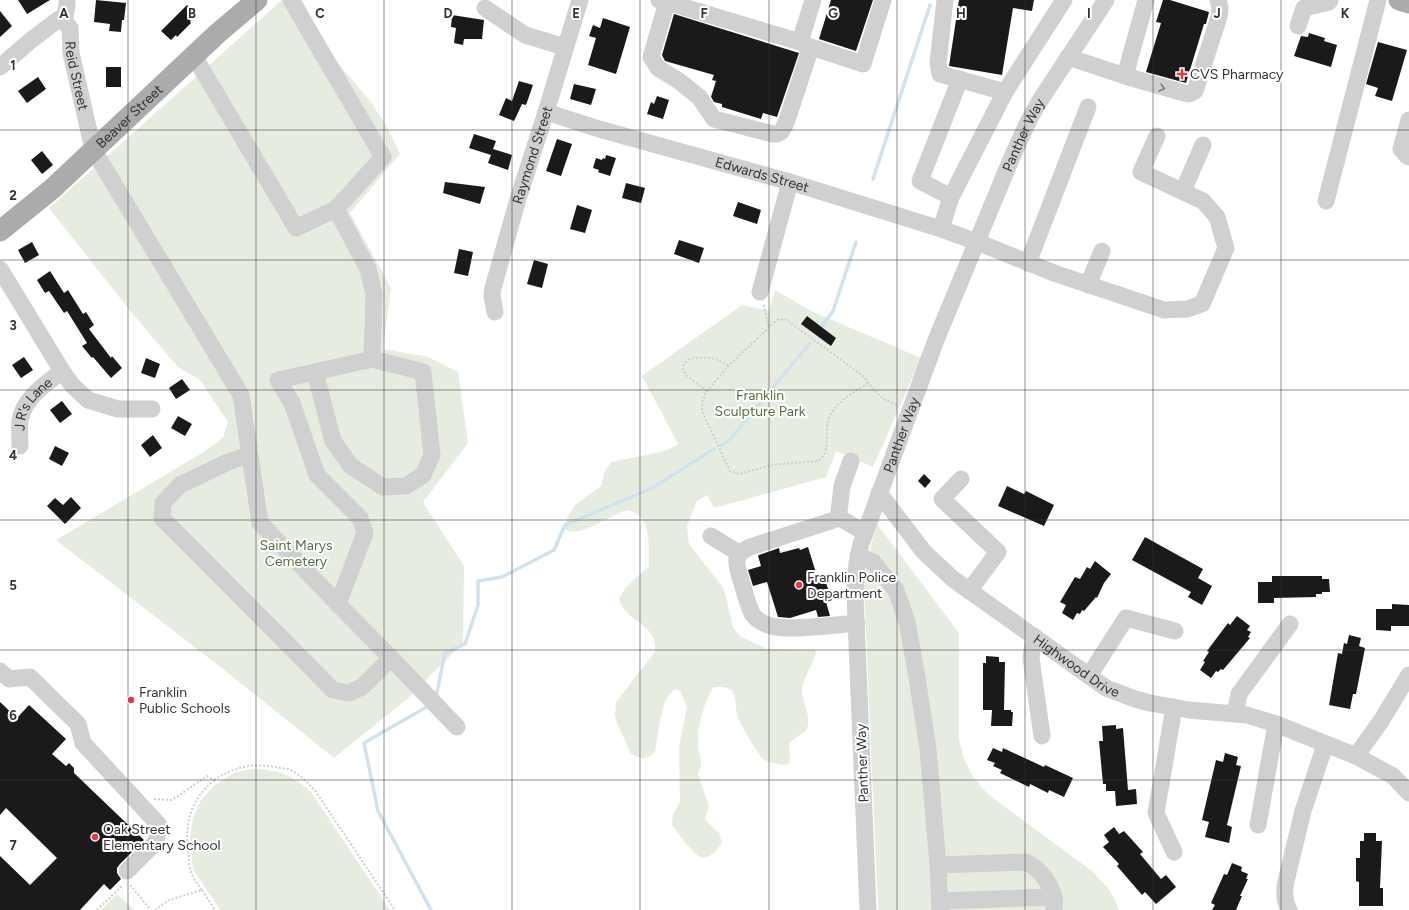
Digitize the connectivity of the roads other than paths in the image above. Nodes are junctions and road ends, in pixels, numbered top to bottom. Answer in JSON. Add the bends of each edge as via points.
{"nodes":[{"id":1,"x":67,"y":0,"type":"edge"},
{"id":2,"x":257,"y":0,"type":"edge"},
{"id":3,"x":290,"y":0,"type":"edge"},
{"id":4,"x":580,"y":0,"type":"edge"},
{"id":5,"x":813,"y":0,"type":"edge"},
{"id":6,"x":883,"y":0,"type":"edge"},
{"id":7,"x":945,"y":0,"type":"edge"},
{"id":8,"x":1064,"y":0,"type":"edge"},
{"id":9,"x":1106,"y":0,"type":"edge"},
{"id":10,"x":1146,"y":0,"type":"edge"},
{"id":11,"x":1218,"y":0,"type":"edge"},
{"id":12,"x":1330,"y":0,"type":"edge"},
{"id":13,"x":1378,"y":0,"type":"edge"},
{"id":14,"x":1399,"y":0,"type":"edge"},
{"id":15,"x":669,"y":2,"type":"edge"},
{"id":16,"x":1409,"y":3,"type":"edge"},
{"id":17,"x":485,"y":8,"type":"dead end"},
{"id":18,"x":57,"y":24,"type":"junction"},
{"id":19,"x":1298,"y":26,"type":"dead end"},
{"id":20,"x":805,"y":45,"type":"junction"},
{"id":21,"x":565,"y":47,"type":"junction"},
{"id":22,"x":194,"y":56,"type":"junction"},
{"id":23,"x":1068,"y":57,"type":"junction"},
{"id":24,"x":0,"y":67,"type":"edge"},
{"id":25,"x":1125,"y":76,"type":"junction"},
{"id":26,"x":960,"y":79,"type":"junction"},
{"id":27,"x":1005,"y":92,"type":"junction"},
{"id":28,"x":1088,"y":107,"type":"dead end"},
{"id":29,"x":546,"y":112,"type":"junction"},
{"id":30,"x":1409,"y":120,"type":"edge"},
{"id":31,"x":1157,"y":136,"type":"dead end"},
{"id":32,"x":1203,"y":145,"type":"dead end"},
{"id":33,"x":93,"y":149,"type":"junction"},
{"id":34,"x":1405,"y":153,"type":"edge"},
{"id":35,"x":790,"y":182,"type":"junction"},
{"id":36,"x":1183,"y":191,"type":"junction"},
{"id":37,"x":951,"y":197,"type":"junction"},
{"id":38,"x":1326,"y":202,"type":"dead end"},
{"id":39,"x":336,"y":209,"type":"junction"},
{"id":40,"x":941,"y":229,"type":"junction"},
{"id":41,"x":0,"y":231,"type":"edge"},
{"id":42,"x":977,"y":242,"type":"junction"},
{"id":43,"x":1102,"y":251,"type":"dead end"},
{"id":44,"x":1028,"y":263,"type":"junction"},
{"id":45,"x":0,"y":269,"type":"edge"},
{"id":46,"x":1088,"y":285,"type":"junction"},
{"id":47,"x":760,"y":292,"type":"road end"},
{"id":48,"x":495,"y":312,"type":"dead end"},
{"id":49,"x":372,"y":359,"type":"junction"},
{"id":50,"x":62,"y":371,"type":"junction"},
{"id":51,"x":314,"y":372,"type":"junction"},
{"id":52,"x":152,"y":409,"type":"dead end"},
{"id":53,"x":20,"y":446,"type":"dead end"},
{"id":54,"x":249,"y":455,"type":"junction"},
{"id":55,"x":851,"y":461,"type":"dead end"},
{"id":56,"x":961,"y":479,"type":"dead end"},
{"id":57,"x":879,"y":493,"type":"junction"},
{"id":58,"x":838,"y":517,"type":"junction"},
{"id":59,"x":864,"y":532,"type":"junction"},
{"id":60,"x":711,"y":536,"type":"dead end"},
{"id":61,"x":740,"y":554,"type":"junction"},
{"id":62,"x":858,"y":556,"type":"junction"},
{"id":63,"x":969,"y":591,"type":"junction"},
{"id":64,"x":338,"y":604,"type":"junction"},
{"id":65,"x":857,"y":623,"type":"junction"},
{"id":66,"x":1290,"y":624,"type":"dead end"},
{"id":67,"x":1175,"y":631,"type":"dead end"},
{"id":68,"x":1034,"y":636,"type":"junction"},
{"id":69,"x":391,"y":658,"type":"junction"},
{"id":70,"x":0,"y":671,"type":"edge"},
{"id":71,"x":1409,"y":675,"type":"edge"},
{"id":72,"x":1088,"y":676,"type":"junction"},
{"id":73,"x":1174,"y":707,"type":"junction"},
{"id":74,"x":1235,"y":714,"type":"junction"},
{"id":75,"x":1276,"y":724,"type":"junction"},
{"id":76,"x":457,"y":727,"type":"dead end"},
{"id":77,"x":1042,"y":736,"type":"dead end"},
{"id":78,"x":1325,"y":745,"type":"junction"},
{"id":79,"x":1356,"y":756,"type":"junction"},
{"id":80,"x":1409,"y":793,"type":"edge"},
{"id":81,"x":1258,"y":825,"type":"dead end"},
{"id":82,"x":1174,"y":852,"type":"dead end"},
{"id":83,"x":938,"y":865,"type":"junction"},
{"id":84,"x":128,"y":871,"type":"dead end"},
{"id":85,"x":1054,"y":904,"type":"edge"},
{"id":86,"x":940,"y":905,"type":"edge"},
{"id":87,"x":1284,"y":907,"type":"edge"},
{"id":88,"x":868,"y":910,"type":"edge"}],
"edges":[{"from":1,"to":18,"type":"street"},
{"from":2,"to":22,"type":"main road","name":"Beaver Street"},
{"from":3,"to":39,"type":"street","via":[[383,157]]},
{"from":4,"to":21,"type":"street","name":"Raymond Street"},
{"from":5,"to":20,"type":"street"},
{"from":6,"to":20,"type":"street","via":[[863,64]]},
{"from":7,"to":26,"type":"street","via":[[938,63],[940,74]]},
{"from":8,"to":27,"type":"street"},
{"from":9,"to":23,"type":"street","name":"Panther Way"},
{"from":10,"to":25,"type":"street"},
{"from":25,"to":11,"type":"street","one_way":true,"via":[[1184,93],[1195,91],[1219,17]]},
{"from":12,"to":19,"type":"street","via":[[1304,8]]},
{"from":13,"to":38,"type":"street"},
{"from":14,"to":16,"type":"main road"},
{"from":15,"to":20,"type":"street"},
{"from":15,"to":20,"type":"street","via":[[651,57],[658,68],[699,97],[714,119],[773,134],[781,132],[786,124]]},
{"from":17,"to":21,"type":"street","via":[[525,35]]},
{"from":18,"to":24,"type":"street","via":[[30,40]]},
{"from":18,"to":33,"type":"street","name":"Reid Street","via":[[70,28],[71,53]]},
{"from":21,"to":29,"type":"street","name":"Raymond Street"},
{"from":22,"to":33,"type":"main road","name":"Beaver Street"},
{"from":22,"to":39,"type":"street","via":[[296,228]]},
{"from":23,"to":25,"type":"street"},
{"from":23,"to":42,"type":"street","name":"Panther Way","via":[[1028,122]]},
{"from":26,"to":27,"type":"street"},
{"from":26,"to":37,"type":"street","via":[[920,181]]},
{"from":27,"to":37,"type":"street"},
{"from":28,"to":44,"type":"street"},
{"from":29,"to":35,"type":"street","name":"Edwards Street"},
{"from":29,"to":48,"type":"street","name":"Raymond Street","via":[[493,288]]},
{"from":30,"to":34,"type":"street"},
{"from":31,"to":36,"type":"street","via":[[1141,172]]},
{"from":32,"to":36,"type":"street"},
{"from":33,"to":41,"type":"main road","name":"Beaver Street","via":[[52,189]]},
{"from":33,"to":54,"type":"street","name":"Reid Street","via":[[241,395]]},
{"from":35,"to":40,"type":"street","name":"Edwards Street"},
{"from":35,"to":47,"type":"street"},
{"from":36,"to":46,"type":"street","name":"Edwards Street","via":[[1203,201],[1217,218],[1226,248],[1202,304],[1187,309],[1164,310]]},
{"from":37,"to":40,"type":"street"},
{"from":39,"to":49,"type":"street","via":[[368,269],[374,294]]},
{"from":40,"to":42,"type":"street","name":"Edwards Street"},
{"from":42,"to":44,"type":"street","name":"Edwards Street"},
{"from":42,"to":57,"type":"street","name":"Panther Way","via":[[936,340]]},
{"from":43,"to":46,"type":"street"},
{"from":44,"to":46,"type":"street","name":"Edwards Street"},
{"from":45,"to":50,"type":"street"},
{"from":49,"to":51,"type":"street"},
{"from":49,"to":51,"type":"street","via":[[423,372],[432,455],[424,475],[406,486],[383,487],[351,466],[333,441]]},
{"from":50,"to":52,"type":"street","via":[[88,400],[118,409]]},
{"from":50,"to":53,"type":"street","name":"J R's Lane","via":[[32,396],[24,409],[20,420]]},
{"from":51,"to":64,"type":"street","via":[[278,380],[292,403],[317,475],[360,518],[365,533]]},
{"from":54,"to":64,"type":"street","name":"Reid Street","via":[[260,523]]},
{"from":54,"to":69,"type":"street","via":[[180,485],[163,503],[162,518],[333,690],[349,694],[362,687]]},
{"from":55,"to":58,"type":"street","via":[[842,486]]},
{"from":56,"to":63,"type":"street","via":[[942,499],[998,552]]},
{"from":57,"to":59,"type":"street","name":"Panther Way"},
{"from":57,"to":63,"type":"street","name":"Highwood Drive","via":[[924,552]]},
{"from":58,"to":59,"type":"street"},
{"from":58,"to":61,"type":"street","via":[[750,547]]},
{"from":59,"to":62,"type":"street","name":"Panther Way"},
{"from":60,"to":61,"type":"street"},
{"from":61,"to":65,"type":"street","via":[[737,558],[737,567],[752,614],[760,622],[784,628]]},
{"from":62,"to":65,"type":"street","name":"Panther Way"},
{"from":62,"to":83,"type":"street","via":[[873,562],[896,590],[907,622],[928,749]]},
{"from":63,"to":68,"type":"street","name":"Highwood Drive"},
{"from":64,"to":69,"type":"street","name":"Reid Street"},
{"from":65,"to":88,"type":"street","name":"Panther Way"},
{"from":66,"to":74,"type":"street","via":[[1239,694]]},
{"from":67,"to":72,"type":"street","via":[[1126,618]]},
{"from":68,"to":72,"type":"street","name":"Highwood Drive"},
{"from":68,"to":77,"type":"street","via":[[1031,658]]},
{"from":69,"to":76,"type":"street","name":"Reid Street"},
{"from":70,"to":84,"type":"street","via":[[9,679],[30,677],[78,724],[83,743],[159,825],[156,842]]},
{"from":71,"to":79,"type":"street"},
{"from":72,"to":73,"type":"street","name":"Highwood Drive","via":[[1106,688],[1135,699]]},
{"from":73,"to":74,"type":"street","name":"Highwood Drive"},
{"from":73,"to":82,"type":"street","via":[[1156,812]]},
{"from":74,"to":75,"type":"street","name":"Highwood Drive"},
{"from":75,"to":78,"type":"street","name":"Highwood Drive"},
{"from":75,"to":81,"type":"street"},
{"from":78,"to":79,"type":"street","name":"Highwood Drive"},
{"from":78,"to":87,"type":"street","via":[[1303,811],[1284,892]]},
{"from":79,"to":80,"type":"street","name":"Highwood Drive","via":[[1393,776]]},
{"from":83,"to":85,"type":"street","via":[[1026,862],[1043,875]]},
{"from":83,"to":86,"type":"street"},
{"from":85,"to":86,"type":"street"}]}
